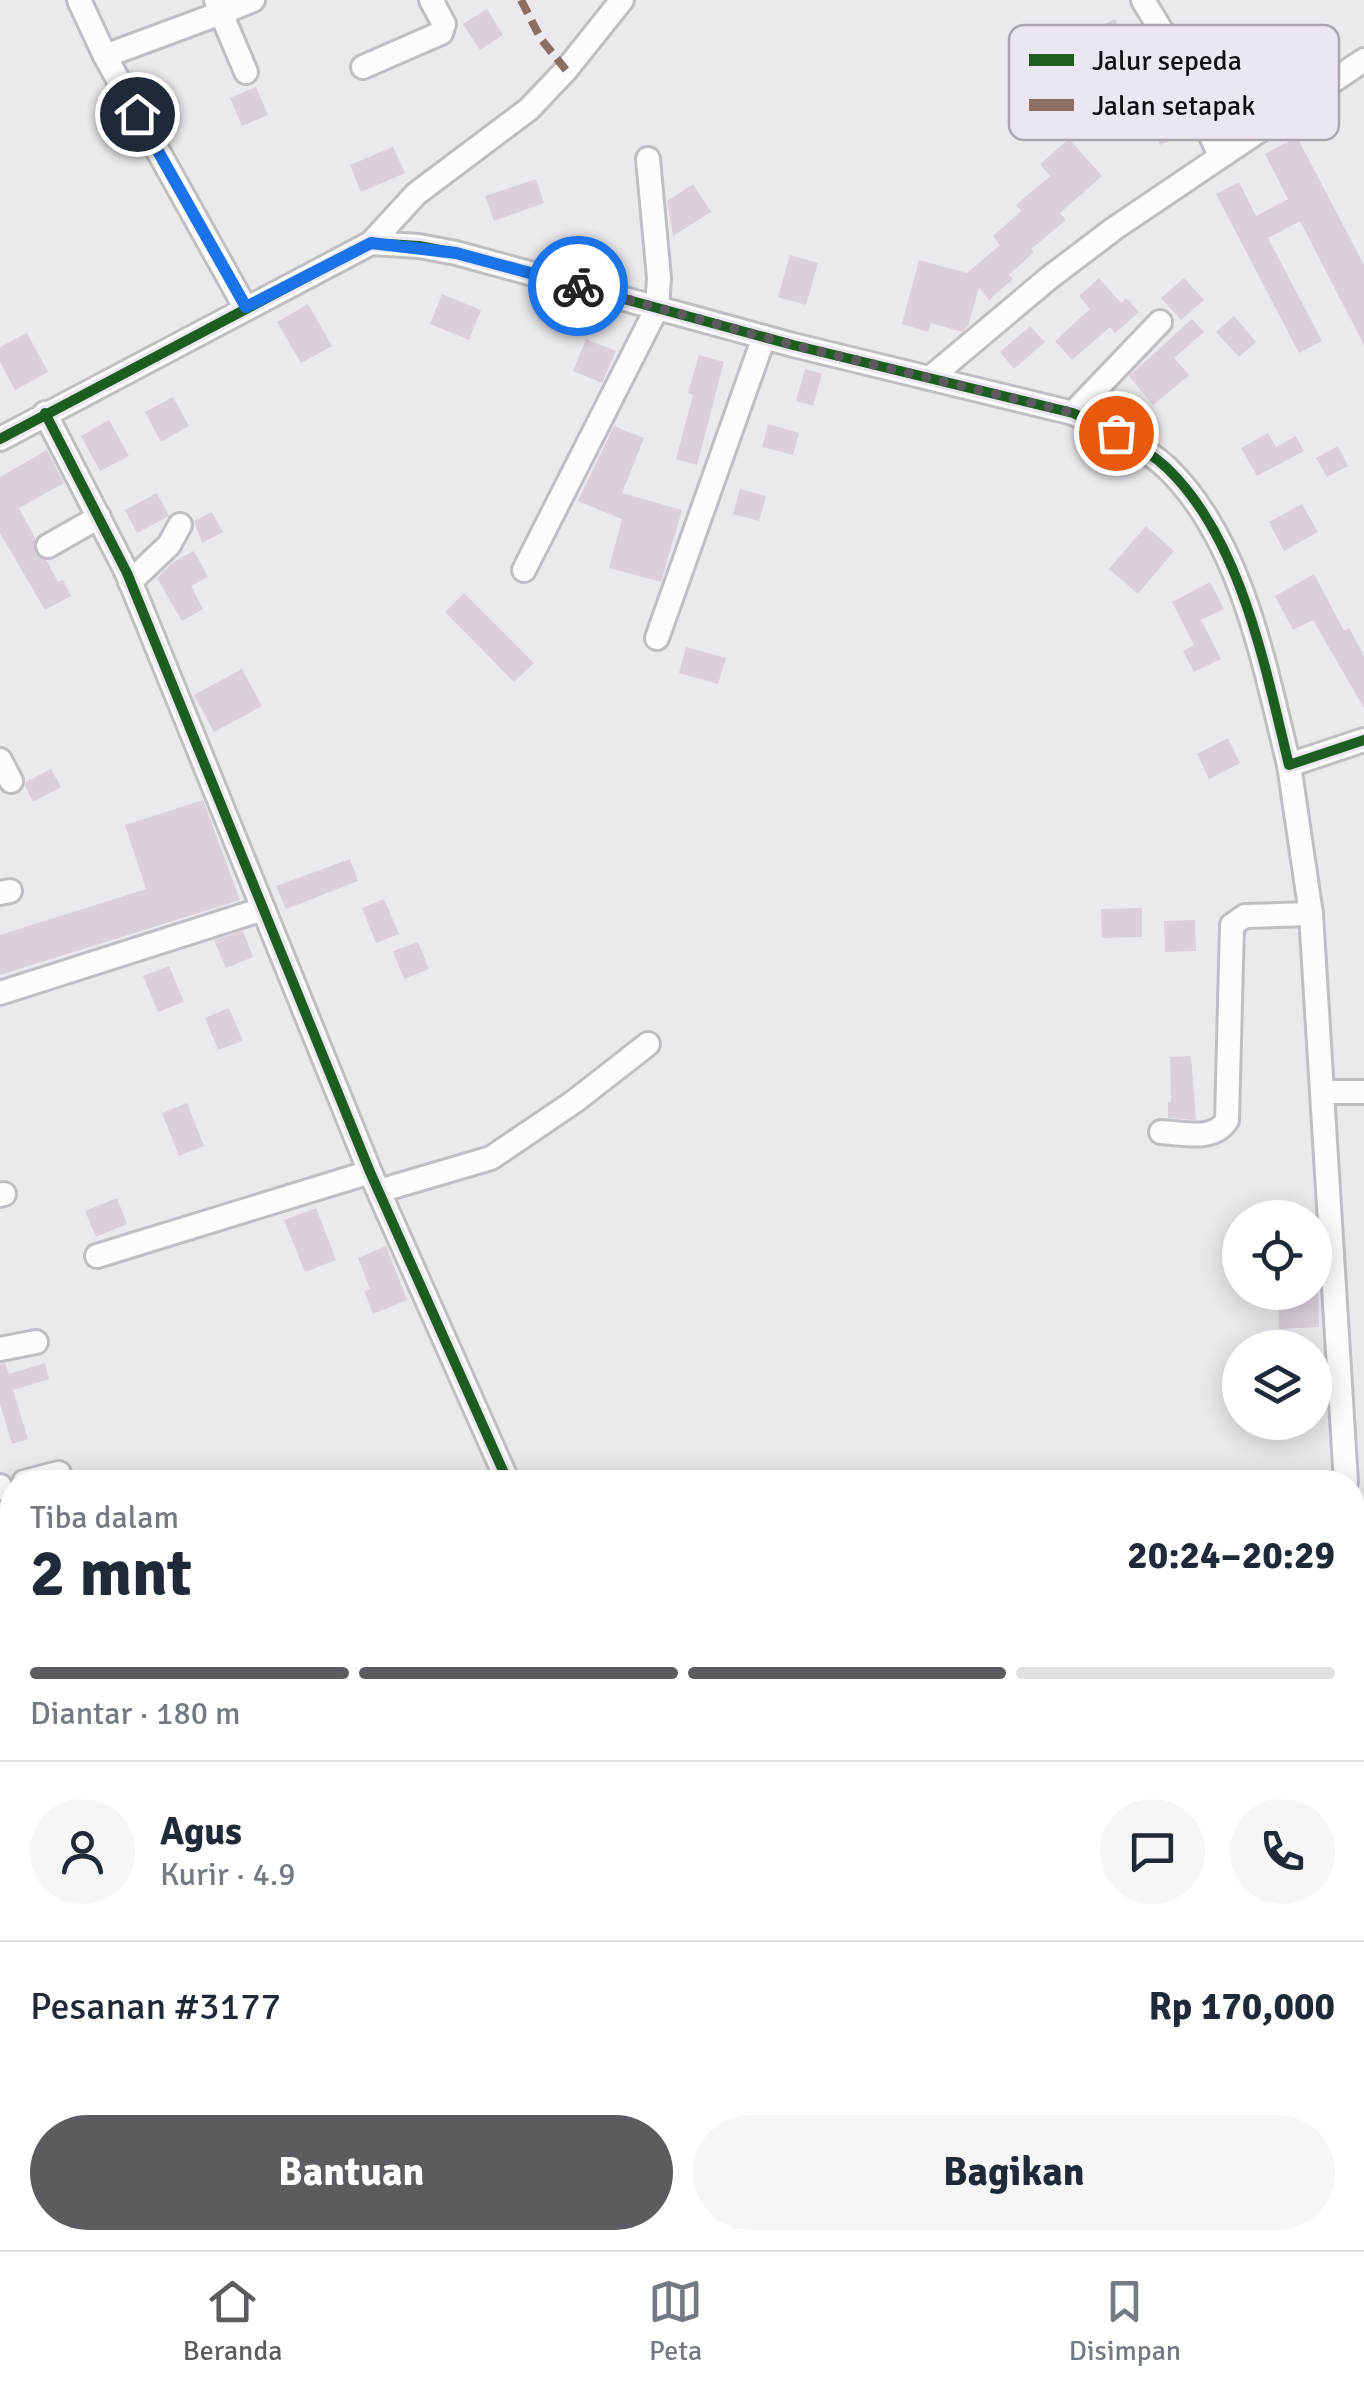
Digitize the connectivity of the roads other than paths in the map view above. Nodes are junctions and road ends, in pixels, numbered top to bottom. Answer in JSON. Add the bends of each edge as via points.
{"nodes":[{"id":1,"x":80,"y":0,"type":"edge"},
{"id":2,"x":252,"y":0,"type":"edge"},
{"id":3,"x":431,"y":0,"type":"edge"},
{"id":4,"x":622,"y":0,"type":"edge"},
{"id":5,"x":1143,"y":0,"type":"edge"},
{"id":6,"x":218,"y":6,"type":"edge"},
{"id":7,"x":1158,"y":25,"type":"edge"},
{"id":8,"x":104,"y":56,"type":"junction"},
{"id":9,"x":1364,"y":60,"type":"edge"},
{"id":10,"x":363,"y":67,"type":"dead end"},
{"id":11,"x":246,"y":72,"type":"dead end"},
{"id":12,"x":1339,"y":77,"type":"edge"},
{"id":13,"x":1213,"y":140,"type":"edge"},
{"id":14,"x":1244,"y":140,"type":"edge"},
{"id":15,"x":1220,"y":156,"type":"junction"},
{"id":16,"x":648,"y":159,"type":"dead end"},
{"id":17,"x":371,"y":243,"type":"junction"},
{"id":18,"x":246,"y":307,"type":"junction"},
{"id":19,"x":658,"y":308,"type":"junction"},
{"id":20,"x":1160,"y":322,"type":"dead end"},
{"id":21,"x":764,"y":337,"type":"junction"},
{"id":22,"x":930,"y":378,"type":"junction"},
{"id":23,"x":45,"y":413,"type":"junction"},
{"id":24,"x":1073,"y":413,"type":"junction"},
{"id":25,"x":1,"y":434,"type":"edge"},
{"id":26,"x":99,"y":517,"type":"junction"},
{"id":27,"x":180,"y":525,"type":"dead end"},
{"id":28,"x":48,"y":546,"type":"dead end"},
{"id":29,"x":524,"y":570,"type":"dead end"},
{"id":30,"x":130,"y":582,"type":"junction"},
{"id":31,"x":657,"y":638,"type":"dead end"},
{"id":32,"x":1364,"y":740,"type":"edge"},
{"id":33,"x":1290,"y":765,"type":"junction"},
{"id":34,"x":263,"y":908,"type":"junction"},
{"id":35,"x":1311,"y":914,"type":"junction"},
{"id":36,"x":0,"y":993,"type":"edge"},
{"id":37,"x":648,"y":1044,"type":"dead end"},
{"id":38,"x":1323,"y":1092,"type":"junction"},
{"id":39,"x":1364,"y":1092,"type":"edge"},
{"id":40,"x":1161,"y":1132,"type":"dead end"},
{"id":41,"x":375,"y":1181,"type":"junction"},
{"id":42,"x":97,"y":1256,"type":"dead end"},
{"id":43,"x":36,"y":1342,"type":"dead end"},
{"id":44,"x":0,"y":1350,"type":"edge"},
{"id":45,"x":1354,"y":1449,"type":"edge"},
{"id":46,"x":503,"y":1470,"type":"edge"}],
"edges":[{"from":1,"to":8,"type":"street"},
{"from":2,"to":6,"type":"street"},
{"from":3,"to":10,"type":"street","via":[[444,24],[441,33]]},
{"from":4,"to":17,"type":"street","via":[[529,110],[416,194]]},
{"from":5,"to":7,"type":"street"},
{"from":6,"to":8,"type":"street"},
{"from":6,"to":11,"type":"street"},
{"from":8,"to":18,"type":"street"},
{"from":9,"to":12,"type":"street"},
{"from":13,"to":15,"type":"street"},
{"from":14,"to":15,"type":"street"},
{"from":15,"to":22,"type":"street","via":[[1049,278]]},
{"from":16,"to":19,"type":"street"},
{"from":17,"to":18,"type":"street"},
{"from":17,"to":19,"type":"street","via":[[456,253]]},
{"from":18,"to":23,"type":"street"},
{"from":19,"to":21,"type":"street"},
{"from":19,"to":29,"type":"street"},
{"from":20,"to":24,"type":"street"},
{"from":21,"to":22,"type":"street"},
{"from":21,"to":31,"type":"street"},
{"from":22,"to":24,"type":"street"},
{"from":23,"to":25,"type":"street"},
{"from":23,"to":26,"type":"street"},
{"from":24,"to":33,"type":"street","via":[[1165,466],[1210,524],[1238,583]]},
{"from":26,"to":28,"type":"street"},
{"from":26,"to":30,"type":"street"},
{"from":27,"to":30,"type":"street"},
{"from":30,"to":34,"type":"street"},
{"from":32,"to":33,"type":"street"},
{"from":33,"to":35,"type":"street"},
{"from":34,"to":36,"type":"street"},
{"from":34,"to":41,"type":"street"},
{"from":35,"to":38,"type":"street"},
{"from":35,"to":40,"type":"street","via":[[1245,916],[1232,925],[1226,1120],[1210,1134]]},
{"from":37,"to":41,"type":"street","via":[[491,1158]]},
{"from":38,"to":39,"type":"street"},
{"from":38,"to":45,"type":"street"},
{"from":41,"to":42,"type":"street"},
{"from":41,"to":46,"type":"street"},
{"from":43,"to":44,"type":"street"}]}
